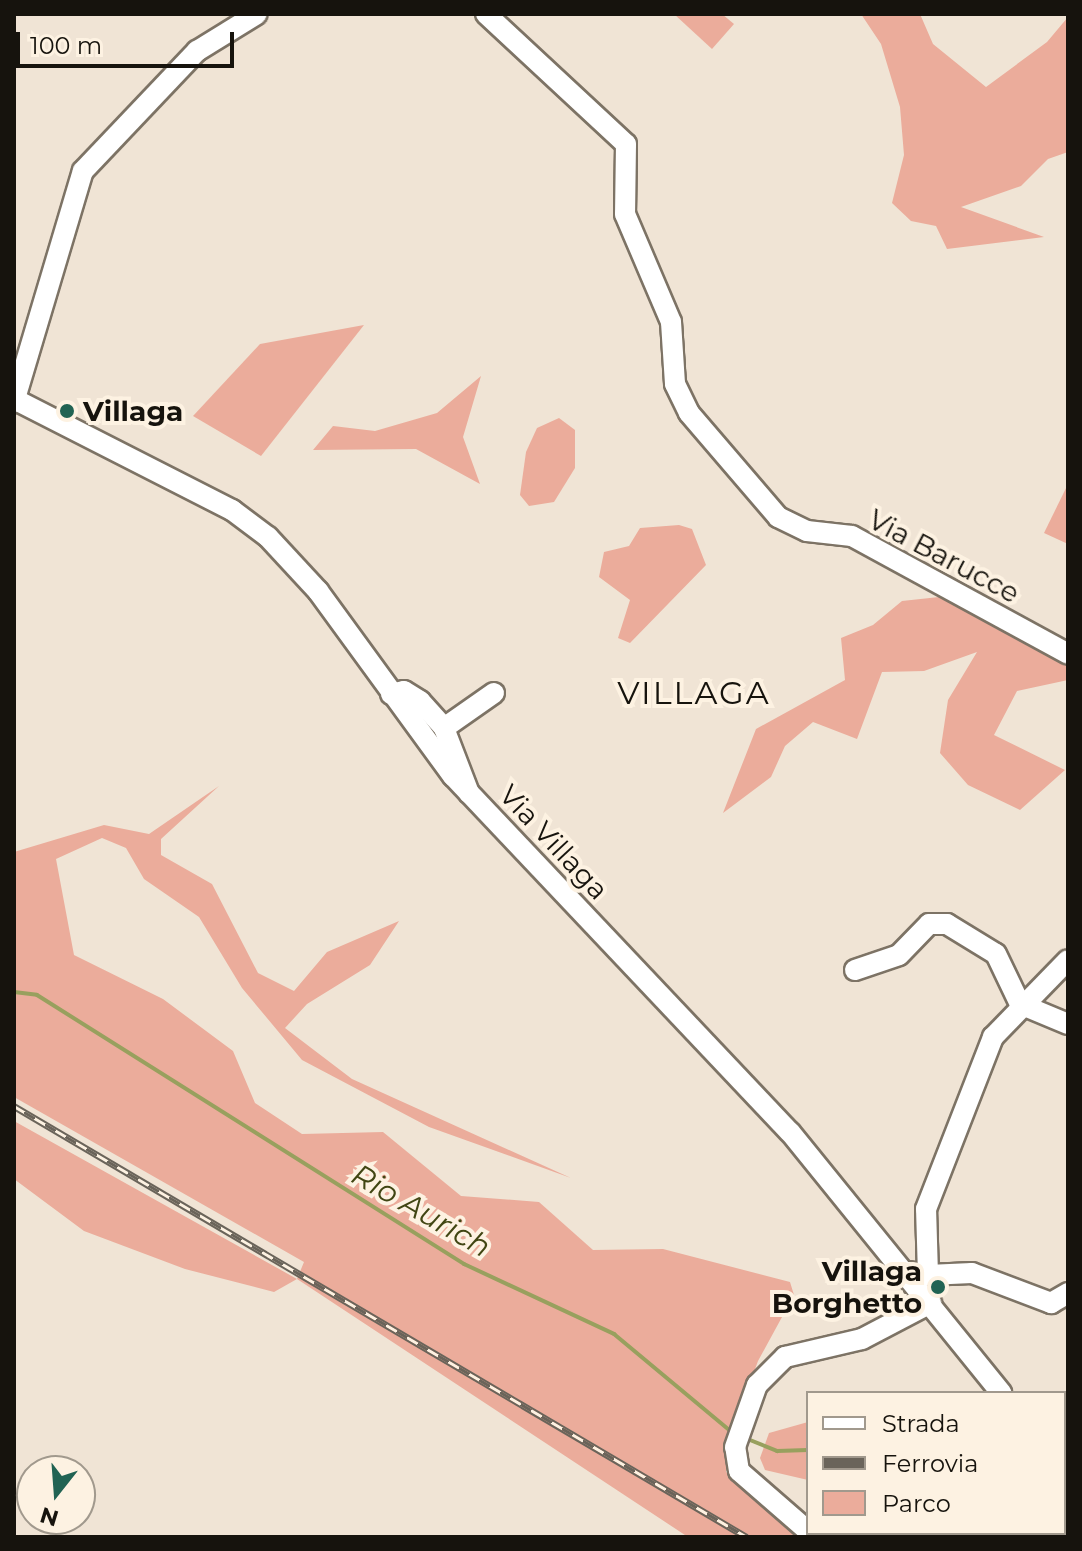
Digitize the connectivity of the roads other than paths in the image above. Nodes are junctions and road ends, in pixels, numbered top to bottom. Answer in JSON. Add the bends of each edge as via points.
{"nodes":[{"id":1,"x":257,"y":14,"type":"edge"},
{"id":2,"x":486,"y":14,"type":"edge"},
{"id":3,"x":14,"y":400,"type":"edge"},
{"id":4,"x":1068,"y":654,"type":"edge"},
{"id":5,"x":494,"y":693,"type":"dead end"},
{"id":6,"x":391,"y":694,"type":"junction"},
{"id":7,"x":444,"y":728,"type":"junction"},
{"id":8,"x":469,"y":793,"type":"junction"},
{"id":9,"x":1068,"y":960,"type":"edge"},
{"id":10,"x":855,"y":970,"type":"dead end"},
{"id":11,"x":1020,"y":1004,"type":"junction"},
{"id":12,"x":1068,"y":1024,"type":"edge"},
{"id":13,"x":918,"y":1273,"type":"junction"},
{"id":14,"x":1068,"y":1293,"type":"edge"},
{"id":15,"x":931,"y":1303,"type":"junction"},
{"id":16,"x":999,"y":1391,"type":"edge"},
{"id":17,"x":806,"y":1529,"type":"edge"}],
"edges":[{"from":1,"to":3,"type":"street","via":[[197,51],[83,171]]},
{"from":2,"to":4,"type":"street","name":"Via Barucce","via":[[626,144],[625,214],[671,322],[675,384],[689,413],[778,517],[807,531],[852,536]]},
{"from":3,"to":6,"type":"street","name":"Via Villaga","via":[[232,510],[318,591]]},
{"from":5,"to":7,"type":"street"},
{"from":6,"to":7,"type":"street","via":[[404,691],[420,701]]},
{"from":6,"to":8,"type":"street","name":"Via Villaga"},
{"from":7,"to":8,"type":"street"},
{"from":8,"to":13,"type":"street","name":"Via Villaga"},
{"from":9,"to":11,"type":"street"},
{"from":10,"to":11,"type":"street","via":[[899,955],[929,924],[947,924],[996,954]]},
{"from":11,"to":12,"type":"street"},
{"from":11,"to":13,"type":"street","via":[[993,1037],[958,1137],[936,1175]]},
{"from":13,"to":14,"type":"street","via":[[972,1273],[1051,1303]]},
{"from":13,"to":15,"type":"street","name":"Via Villaga"},
{"from":15,"to":16,"type":"street","name":"Via Villaga"},
{"from":15,"to":17,"type":"street","via":[[862,1339],[769,1368],[735,1447],[739,1471]]}]}
